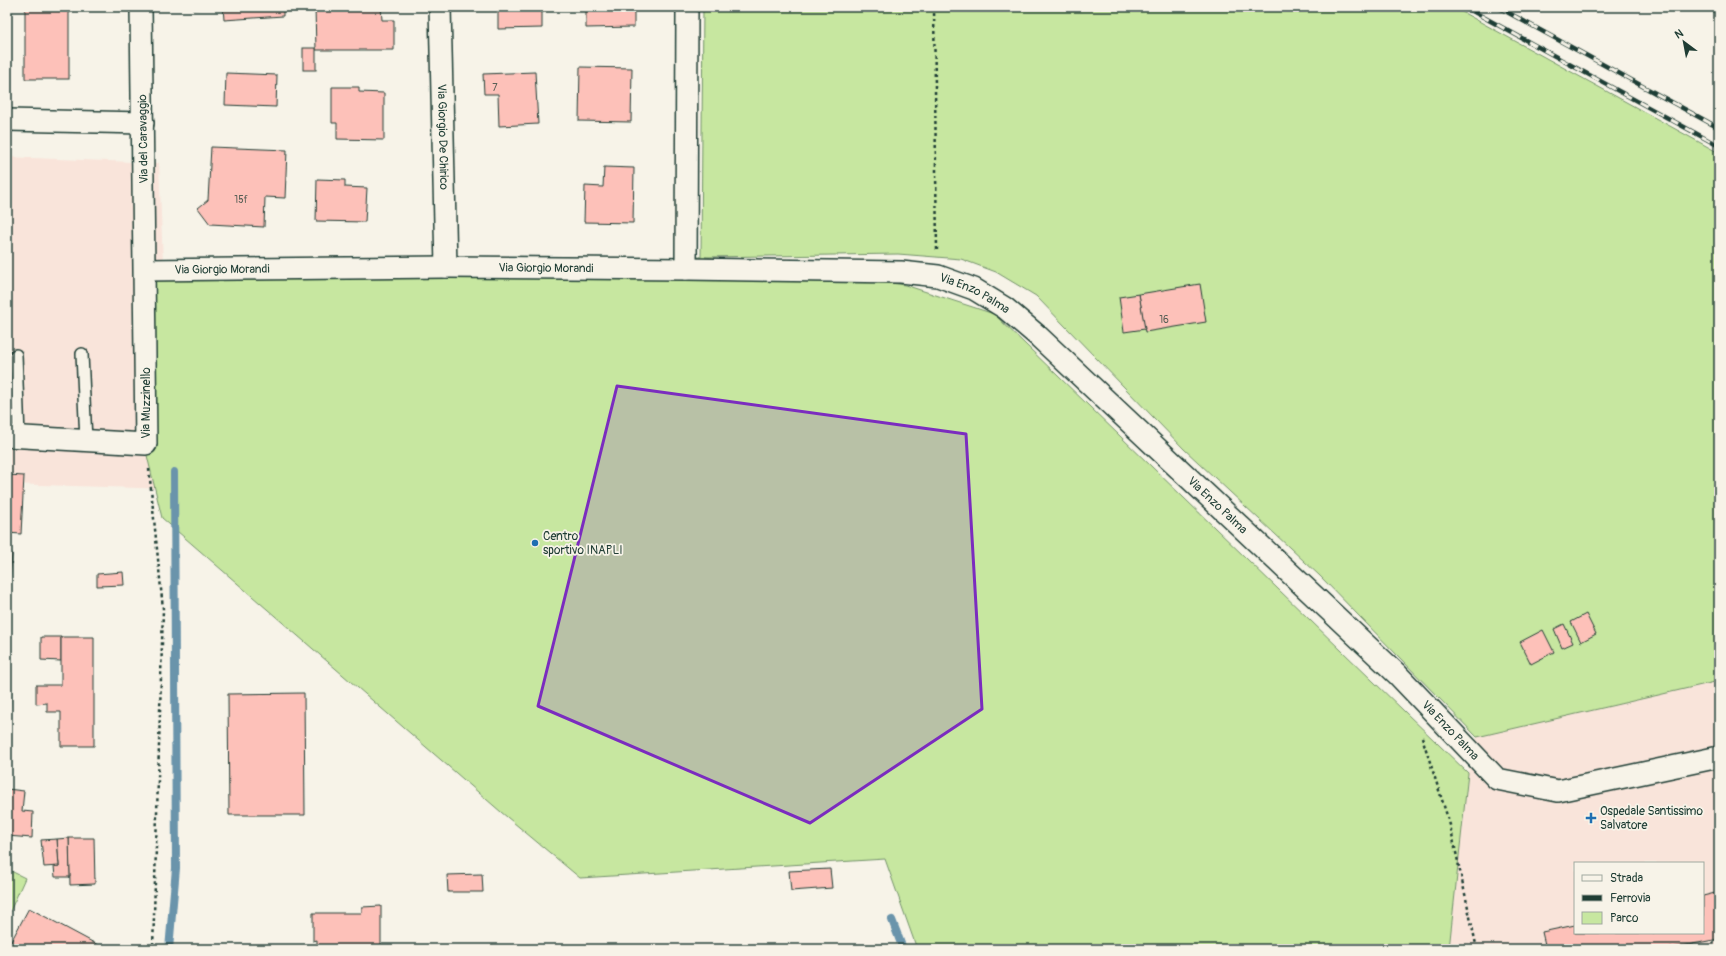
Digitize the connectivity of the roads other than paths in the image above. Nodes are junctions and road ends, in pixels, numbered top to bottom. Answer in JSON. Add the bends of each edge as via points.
{"nodes":[{"id":1,"x":141,"y":7,"type":"edge"},
{"id":2,"x":440,"y":7,"type":"edge"},
{"id":3,"x":687,"y":7,"type":"edge"},
{"id":4,"x":7,"y":120,"type":"edge"},
{"id":5,"x":143,"y":123,"type":"junction"},
{"id":6,"x":446,"y":267,"type":"junction"},
{"id":7,"x":686,"y":269,"type":"junction"},
{"id":8,"x":145,"y":270,"type":"junction"},
{"id":9,"x":82,"y":354,"type":"dead end"},
{"id":10,"x":16,"y":355,"type":"dead end"},
{"id":11,"x":13,"y":436,"type":"edge"},
{"id":12,"x":86,"y":441,"type":"junction"},
{"id":13,"x":1719,"y":758,"type":"edge"}],
"edges":[{"from":1,"to":5,"type":"street","name":"Via del Caravaggio"},
{"from":2,"to":6,"type":"street","name":"Via Giorgio De Chirico"},
{"from":3,"to":7,"type":"street"},
{"from":4,"to":5,"type":"street"},
{"from":5,"to":8,"type":"street","name":"Via del Caravaggio"},
{"from":6,"to":7,"type":"street","name":"Via Giorgio Morandi"},
{"from":6,"to":8,"type":"street","name":"Via Giorgio Morandi"},
{"from":7,"to":13,"type":"street","name":"Via Enzo Palma","via":[[901,272],[938,276],[974,289],[1006,308],[1397,674],[1497,779],[1558,791]]},
{"from":8,"to":12,"type":"street","name":"Via Muzzinello","via":[[146,444]]},
{"from":9,"to":12,"type":"lane"},
{"from":10,"to":11,"type":"lane"},
{"from":11,"to":12,"type":"street","name":"Via Muzzinello"}]}
